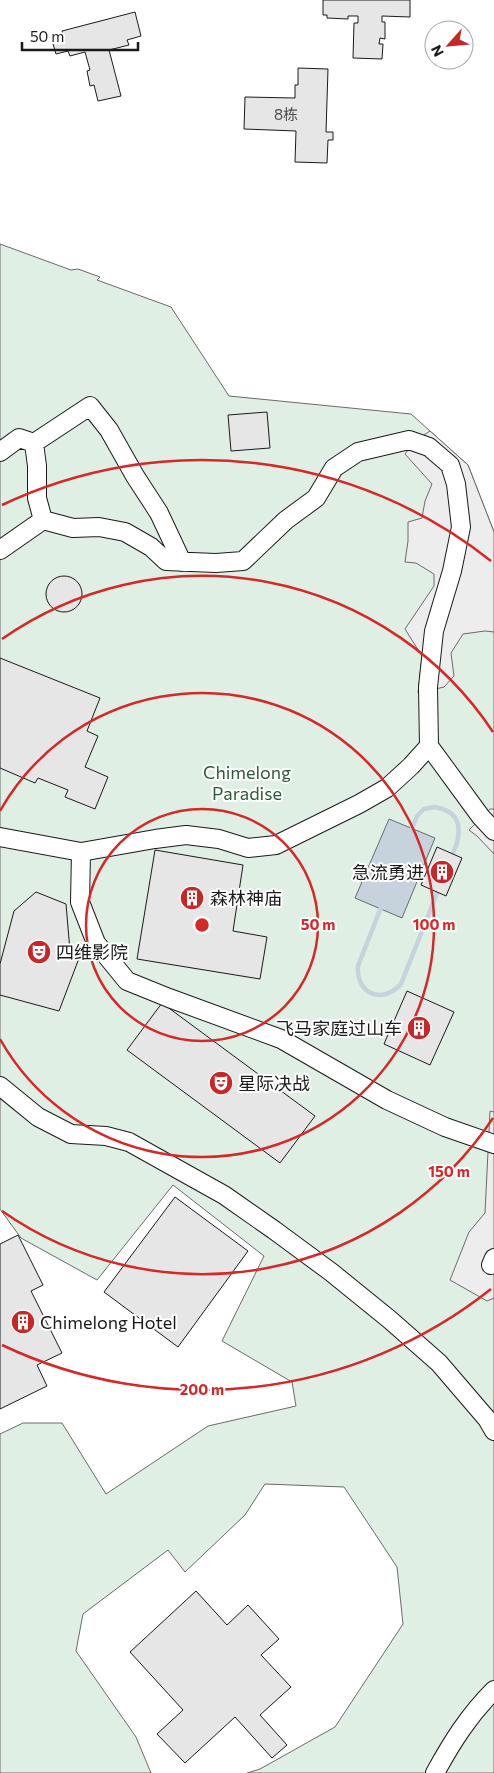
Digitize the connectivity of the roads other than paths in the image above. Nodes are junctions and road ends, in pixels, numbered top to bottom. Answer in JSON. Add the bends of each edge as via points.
{"nodes":[{"id":1,"x":34,"y":443,"type":"junction"},
{"id":2,"x":0,"y":452,"type":"edge"},
{"id":3,"x":43,"y":520,"type":"junction"},
{"id":4,"x":0,"y":550,"type":"edge"},
{"id":5,"x":182,"y":562,"type":"junction"},
{"id":6,"x":429,"y":746,"type":"junction"},
{"id":7,"x":494,"y":830,"type":"edge"},
{"id":8,"x":0,"y":837,"type":"edge"},
{"id":9,"x":81,"y":852,"type":"junction"},
{"id":10,"x":0,"y":1086,"type":"edge"},
{"id":11,"x":494,"y":1144,"type":"edge"},
{"id":12,"x":494,"y":1431,"type":"edge"},
{"id":13,"x":494,"y":1690,"type":"edge"},
{"id":14,"x":435,"y":1773,"type":"edge"}],
"edges":[{"from":1,"to":2,"type":"street","via":[[19,438]]},
{"from":1,"to":3,"type":"street"},
{"from":1,"to":5,"type":"street","via":[[90,406],[109,430],[159,512]]},
{"from":3,"to":4,"type":"street"},
{"from":3,"to":5,"type":"street","via":[[73,528],[99,527],[125,532],[151,547],[166,561]]},
{"from":5,"to":6,"type":"street","via":[[243,561],[286,520],[316,498],[334,468],[358,452],[409,440],[429,447],[450,465],[456,484],[461,526],[434,631],[428,687]]},
{"from":6,"to":7,"type":"street"},
{"from":6,"to":9,"type":"street","via":[[387,788],[276,845],[248,848],[220,839],[186,835]]},
{"from":8,"to":9,"type":"street"},
{"from":9,"to":11,"type":"street","via":[[80,902],[96,943],[127,981],[281,1039],[387,1100],[445,1127]]},
{"from":10,"to":12,"type":"street","via":[[38,1117],[71,1134],[106,1136],[129,1142],[224,1195],[331,1272],[389,1319],[439,1363]]},
{"from":13,"to":14,"type":"street","via":[[455,1736]]}]}
